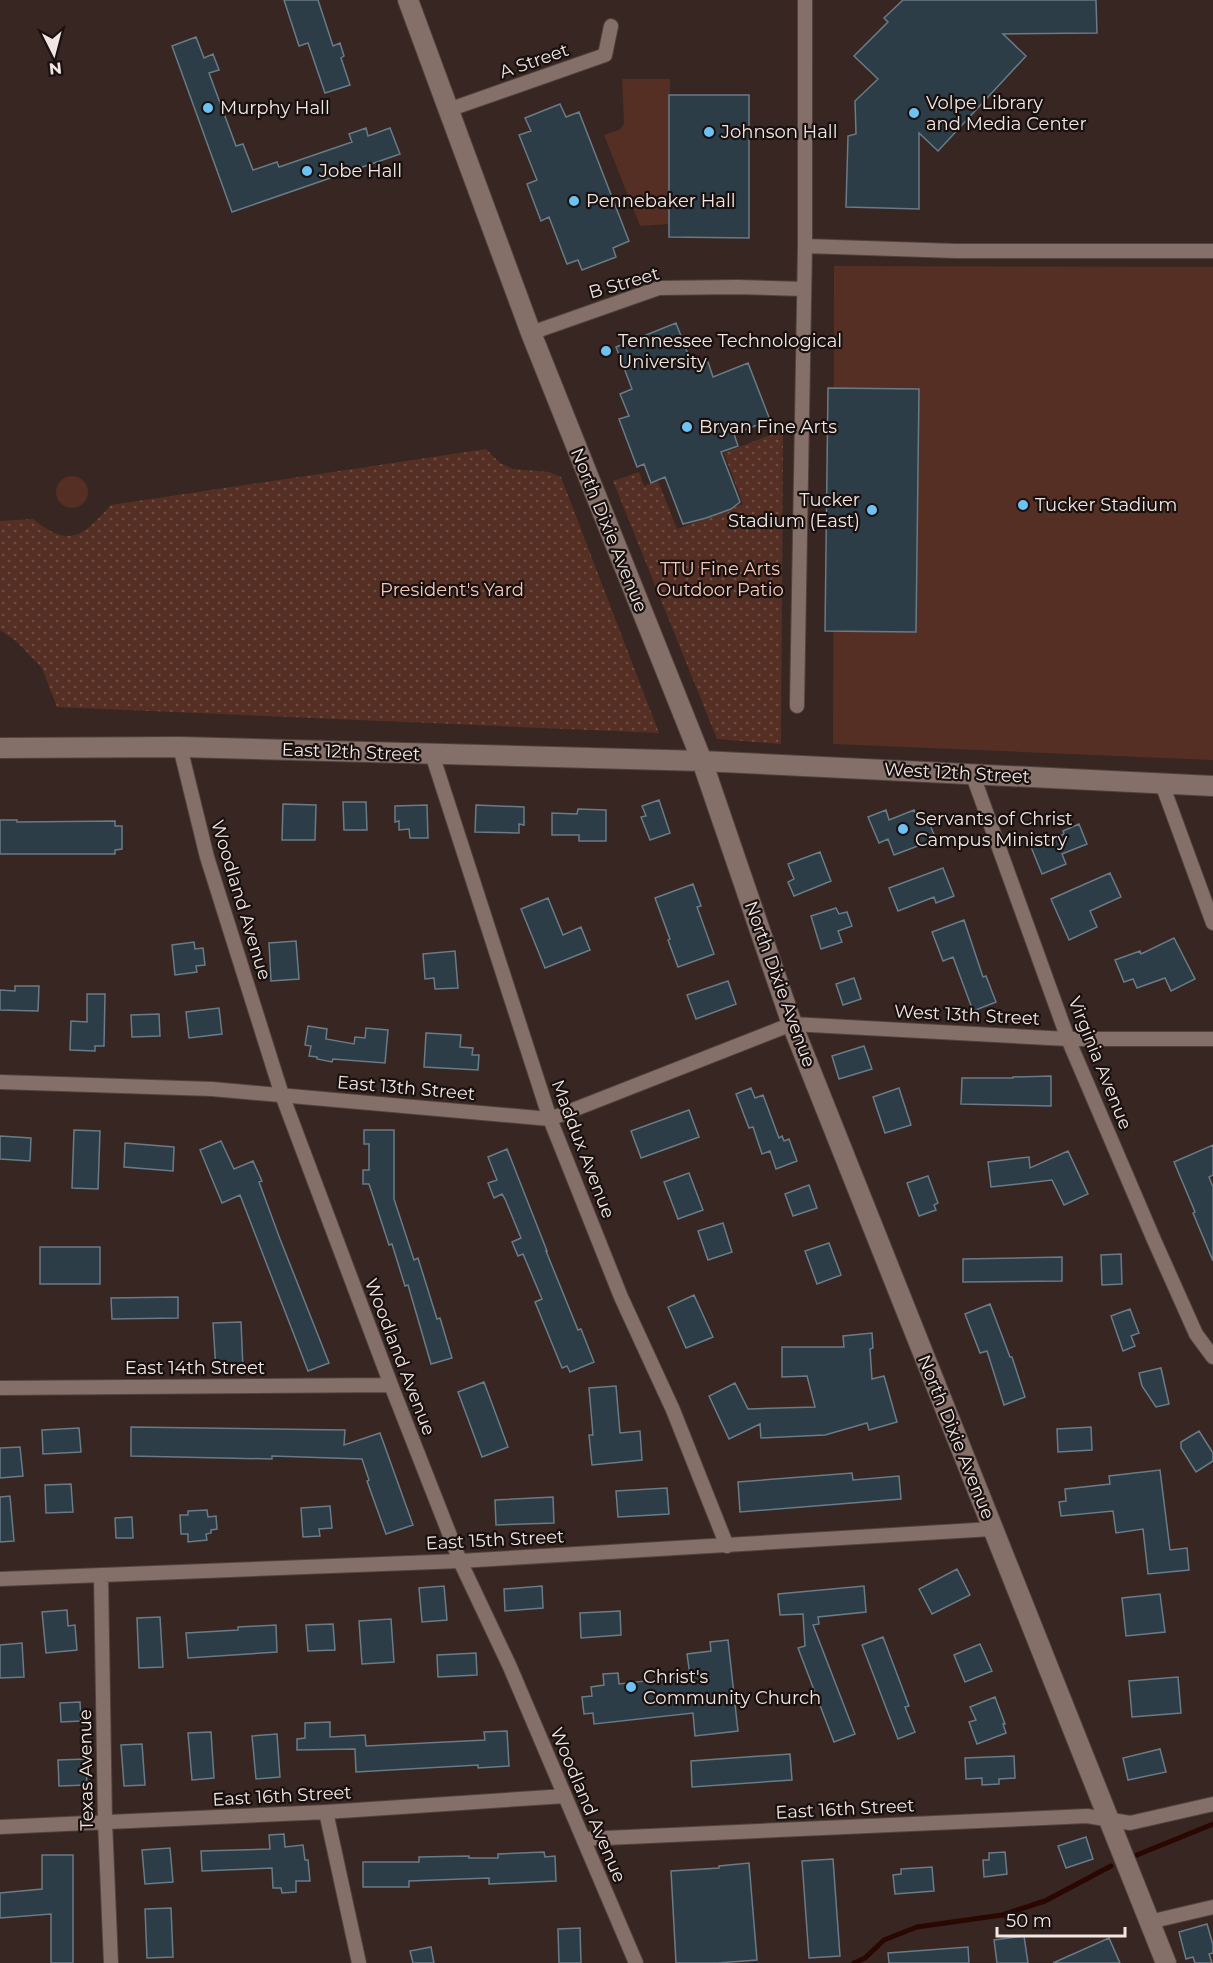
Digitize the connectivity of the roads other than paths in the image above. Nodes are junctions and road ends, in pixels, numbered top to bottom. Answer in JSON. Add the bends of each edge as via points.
{"nodes":[{"id":1,"x":408,"y":0,"type":"edge"},
{"id":2,"x":805,"y":0,"type":"edge"},
{"id":3,"x":611,"y":26,"type":"dead end"},
{"id":4,"x":448,"y":110,"type":"junction"},
{"id":5,"x":805,"y":246,"type":"junction"},
{"id":6,"x":1213,"y":251,"type":"edge"},
{"id":7,"x":803,"y":289,"type":"junction"},
{"id":8,"x":531,"y":333,"type":"junction"},
{"id":9,"x":797,"y":706,"type":"dead end"},
{"id":10,"x":180,"y":747,"type":"junction"},
{"id":11,"x":0,"y":748,"type":"edge"},
{"id":12,"x":432,"y":754,"type":"junction"},
{"id":13,"x":702,"y":761,"type":"junction"},
{"id":14,"x":972,"y":773,"type":"junction"},
{"id":15,"x":1162,"y":784,"type":"junction"},
{"id":16,"x":1213,"y":786,"type":"edge"},
{"id":17,"x":1213,"y":923,"type":"edge"},
{"id":18,"x":792,"y":1024,"type":"junction"},
{"id":19,"x":1068,"y":1039,"type":"junction"},
{"id":20,"x":1213,"y":1039,"type":"edge"},
{"id":21,"x":0,"y":1082,"type":"edge"},
{"id":22,"x":282,"y":1095,"type":"junction"},
{"id":23,"x":550,"y":1119,"type":"junction"},
{"id":24,"x":1213,"y":1358,"type":"edge"},
{"id":25,"x":391,"y":1385,"type":"junction"},
{"id":26,"x":0,"y":1388,"type":"edge"},
{"id":27,"x":992,"y":1529,"type":"junction"},
{"id":28,"x":727,"y":1546,"type":"junction"},
{"id":29,"x":460,"y":1561,"type":"junction"},
{"id":30,"x":101,"y":1575,"type":"junction"},
{"id":31,"x":0,"y":1580,"type":"edge"},
{"id":32,"x":565,"y":1796,"type":"junction"},
{"id":33,"x":1213,"y":1804,"type":"edge"},
{"id":34,"x":326,"y":1812,"type":"junction"},
{"id":35,"x":1107,"y":1819,"type":"junction"},
{"id":36,"x":105,"y":1821,"type":"junction"},
{"id":37,"x":0,"y":1827,"type":"edge"},
{"id":38,"x":584,"y":1839,"type":"junction"},
{"id":39,"x":1213,"y":1907,"type":"edge"},
{"id":40,"x":1149,"y":1922,"type":"junction"},
{"id":41,"x":111,"y":1963,"type":"edge"},
{"id":42,"x":358,"y":1963,"type":"edge"},
{"id":43,"x":636,"y":1963,"type":"edge"},
{"id":44,"x":1166,"y":1963,"type":"edge"}],
"edges":[{"from":1,"to":4,"type":"street","name":"North Dixie Avenue"},
{"from":2,"to":5,"type":"street"},
{"from":3,"to":4,"type":"street","name":"A Street","via":[[605,55]]},
{"from":4,"to":8,"type":"street","name":"North Dixie Avenue"},
{"from":5,"to":6,"type":"street","via":[[956,251]]},
{"from":5,"to":7,"type":"street"},
{"from":7,"to":8,"type":"street","name":"B Street","via":[[659,288]]},
{"from":7,"to":9,"type":"street"},
{"from":8,"to":13,"type":"street","name":"North Dixie Avenue"},
{"from":10,"to":11,"type":"street","name":"East 12th Street"},
{"from":10,"to":12,"type":"street","name":"East 12th Street"},
{"from":10,"to":22,"type":"street","name":"Woodland Avenue","via":[[207,857]]},
{"from":12,"to":13,"type":"street","name":"East 12th Street"},
{"from":12,"to":23,"type":"street","name":"Maddux Avenue"},
{"from":13,"to":14,"type":"street","name":"West 12th Street"},
{"from":13,"to":18,"type":"street","name":"North Dixie Avenue"},
{"from":14,"to":15,"type":"street","name":"West 12th Street"},
{"from":14,"to":19,"type":"street","name":"Virginia Avenue"},
{"from":15,"to":16,"type":"street","name":"West 12th Street"},
{"from":15,"to":17,"type":"street"},
{"from":18,"to":19,"type":"street","name":"West 13th Street"},
{"from":18,"to":23,"type":"street","name":"East 13th Street"},
{"from":18,"to":27,"type":"street","name":"North Dixie Avenue"},
{"from":19,"to":20,"type":"street","name":"West 13th Street"},
{"from":19,"to":24,"type":"street","name":"Virginia Avenue","via":[[1196,1334]]},
{"from":21,"to":22,"type":"street","name":"East 13th Street"},
{"from":22,"to":23,"type":"street","name":"East 13th Street"},
{"from":22,"to":25,"type":"street","name":"Woodland Avenue"},
{"from":23,"to":28,"type":"street","name":"Maddux Avenue"},
{"from":25,"to":26,"type":"street","name":"East 14th Street"},
{"from":25,"to":29,"type":"street","name":"Woodland Avenue"},
{"from":27,"to":28,"type":"street","name":"East 15th Street"},
{"from":27,"to":35,"type":"street","name":"North Dixie Avenue"},
{"from":28,"to":29,"type":"street","name":"East 15th Street"},
{"from":29,"to":30,"type":"street","name":"East 15th Street"},
{"from":29,"to":32,"type":"street","name":"Woodland Avenue"},
{"from":30,"to":31,"type":"street","name":"East 15th Street"},
{"from":30,"to":36,"type":"street","name":"Texas Avenue"},
{"from":32,"to":34,"type":"street","name":"East 16th Street"},
{"from":32,"to":38,"type":"street","name":"Woodland Avenue"},
{"from":33,"to":35,"type":"street","name":"East 16th Street","via":[[1130,1823]]},
{"from":34,"to":36,"type":"street","name":"East 16th Street"},
{"from":34,"to":42,"type":"street"},
{"from":35,"to":38,"type":"street","name":"East 16th Street","via":[[1087,1816]]},
{"from":35,"to":40,"type":"street","name":"North Dixie Avenue"},
{"from":36,"to":37,"type":"street","name":"East 16th Street"},
{"from":36,"to":41,"type":"street","name":"Texas Avenue"},
{"from":38,"to":43,"type":"street","name":"Woodland Avenue"},
{"from":39,"to":40,"type":"street"},
{"from":40,"to":44,"type":"street","name":"North Dixie Avenue"}]}
